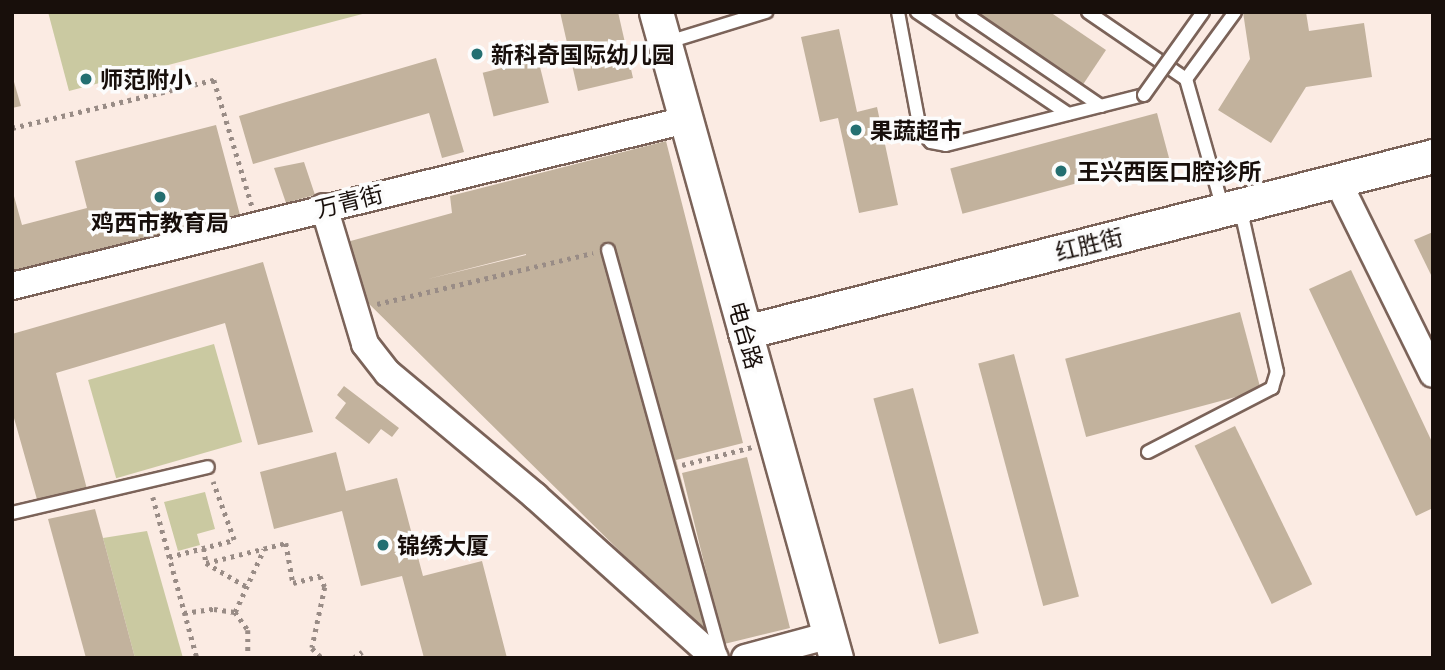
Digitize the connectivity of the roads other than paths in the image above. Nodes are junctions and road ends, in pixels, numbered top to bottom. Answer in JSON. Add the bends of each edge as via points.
{"nodes":[{"id":1,"x":766,"y":12,"type":"edge"},
{"id":2,"x":898,"y":12,"type":"edge"},
{"id":3,"x":917,"y":12,"type":"edge"},
{"id":4,"x":963,"y":12,"type":"edge"},
{"id":5,"x":1088,"y":12,"type":"edge"},
{"id":6,"x":1203,"y":12,"type":"edge"},
{"id":7,"x":1235,"y":12,"type":"edge"},
{"id":8,"x":661,"y":28,"type":"edge"},
{"id":9,"x":1186,"y":79,"type":"junction"},
{"id":10,"x":1101,"y":106,"type":"junction"},
{"id":11,"x":1068,"y":114,"type":"junction"},
{"id":12,"x":686,"y":120,"type":"junction"},
{"id":13,"x":1433,"y":156,"type":"edge"},
{"id":14,"x":1337,"y":180,"type":"junction"},
{"id":15,"x":324,"y":207,"type":"junction"},
{"id":16,"x":1231,"y":207,"type":"junction"},
{"id":17,"x":608,"y":250,"type":"road end"},
{"id":18,"x":12,"y":286,"type":"edge"},
{"id":19,"x":745,"y":332,"type":"junction"},
{"id":20,"x":1433,"y":374,"type":"edge"},
{"id":21,"x":1148,"y":452,"type":"dead end"},
{"id":22,"x":208,"y":467,"type":"road end"},
{"id":23,"x":12,"y":513,"type":"edge"},
{"id":24,"x":833,"y":646,"type":"edge"},
{"id":25,"x":715,"y":658,"type":"edge"},
{"id":26,"x":721,"y":658,"type":"edge"},
{"id":27,"x":746,"y":658,"type":"edge"}],
"edges":[{"from":1,"to":8,"type":"lane"},
{"from":2,"to":11,"type":"lane","via":[[920,129],[931,142],[946,145]]},
{"from":3,"to":11,"type":"lane"},
{"from":4,"to":10,"type":"lane"},
{"from":5,"to":9,"type":"lane"},
{"from":6,"to":10,"type":"lane","bridge":true,"via":[[1144,95]]},
{"from":7,"to":9,"type":"lane"},
{"from":8,"to":12,"type":"street","name":"电台路"},
{"from":9,"to":16,"type":"lane"},
{"from":10,"to":11,"type":"lane"},
{"from":12,"to":15,"type":"street","name":"万青街"},
{"from":12,"to":19,"type":"street","name":"电台路"},
{"from":13,"to":14,"type":"street","name":"红胜街"},
{"from":14,"to":16,"type":"street","name":"红胜街"},
{"from":14,"to":20,"type":"street"},
{"from":15,"to":18,"type":"street","name":"万青街"},
{"from":15,"to":25,"type":"street","via":[[365,344],[388,373],[535,496]]},
{"from":16,"to":19,"type":"street","name":"红胜街"},
{"from":16,"to":21,"type":"lane","via":[[1277,372],[1272,388]]},
{"from":17,"to":26,"type":"lane"},
{"from":19,"to":24,"type":"street","name":"电台路"},
{"from":22,"to":23,"type":"lane"},
{"from":24,"to":27,"type":"street"}]}
